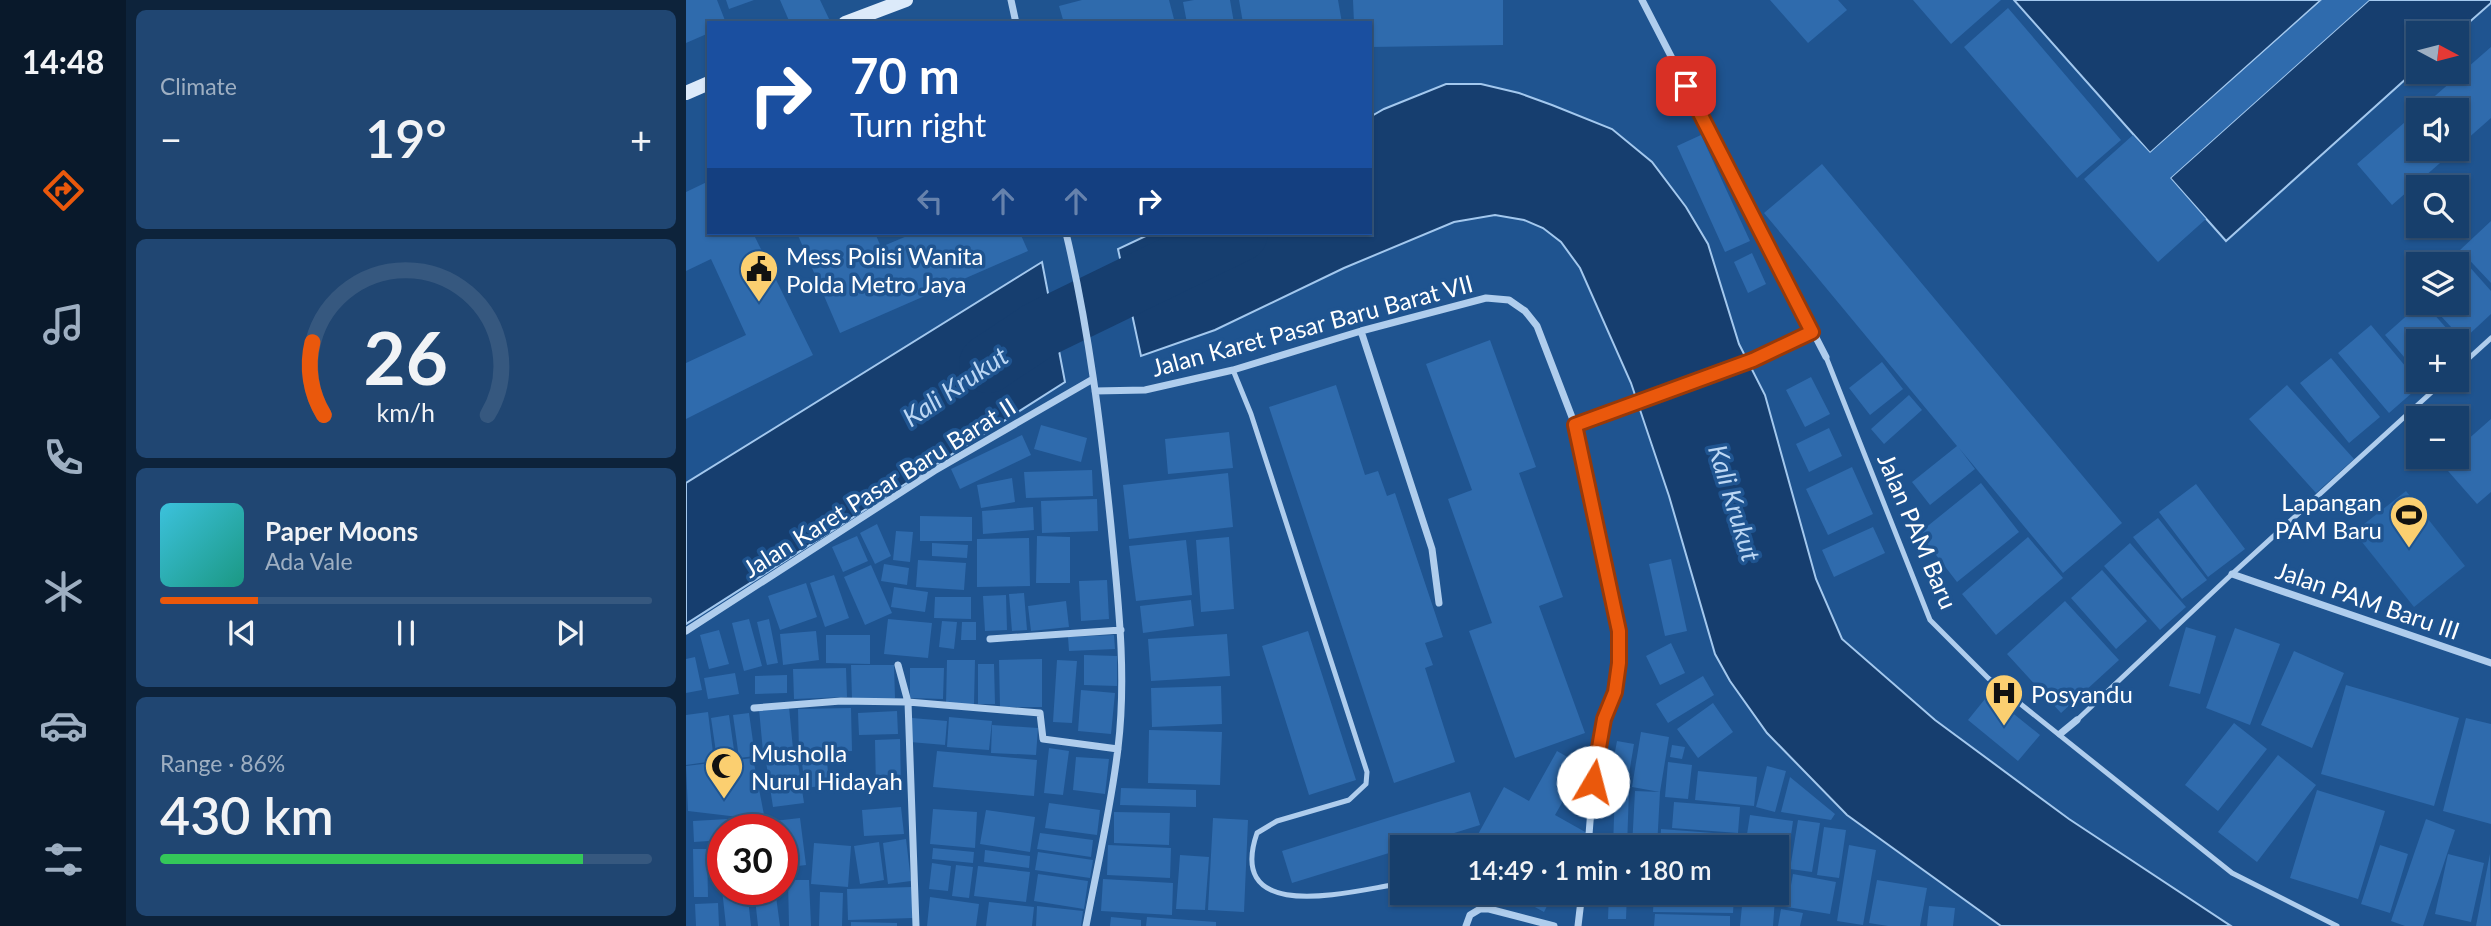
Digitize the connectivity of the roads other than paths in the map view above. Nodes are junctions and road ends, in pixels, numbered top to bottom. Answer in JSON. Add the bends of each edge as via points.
{"nodes":[{"id":1,"x":906,"y":0,"type":"edge"},
{"id":2,"x":1011,"y":0,"type":"edge"},
{"id":3,"x":1642,"y":0,"type":"edge"},
{"id":4,"x":850,"y":21,"type":"edge"},
{"id":5,"x":1016,"y":21,"type":"edge"},
{"id":6,"x":707,"y":84,"type":"edge"},
{"id":7,"x":686,"y":93,"type":"edge"},
{"id":8,"x":1067,"y":235,"type":"edge"},
{"id":9,"x":1361,"y":331,"type":"junction"},
{"id":10,"x":1812,"y":332,"type":"junction"},
{"id":11,"x":2491,"y":338,"type":"edge"},
{"id":12,"x":1826,"y":357,"type":"joint"},
{"id":13,"x":2469,"y":358,"type":"edge"},
{"id":14,"x":1233,"y":370,"type":"junction"},
{"id":15,"x":1094,"y":379,"type":"junction"},
{"id":16,"x":1095,"y":391,"type":"junction"},
{"id":17,"x":2432,"y":392,"type":"edge"},
{"id":18,"x":1575,"y":425,"type":"junction"},
{"id":19,"x":2232,"y":574,"type":"junction"},
{"id":20,"x":1439,"y":603,"type":"dead end"},
{"id":21,"x":1121,"y":630,"type":"junction"},
{"id":22,"x":686,"y":631,"type":"edge"},
{"id":23,"x":990,"y":639,"type":"dead end"},
{"id":24,"x":2491,"y":663,"type":"edge"},
{"id":25,"x":898,"y":665,"type":"dead end"},
{"id":26,"x":908,"y":702,"type":"junction"},
{"id":27,"x":754,"y":708,"type":"dead end"},
{"id":28,"x":2077,"y":720,"type":"joint"},
{"id":29,"x":2060,"y":734,"type":"junction"},
{"id":30,"x":1118,"y":749,"type":"junction"},
{"id":31,"x":1589,"y":835,"type":"edge"},
{"id":32,"x":1390,"y":885,"type":"edge"},
{"id":33,"x":1580,"y":905,"type":"edge"},
{"id":34,"x":916,"y":926,"type":"edge"},
{"id":35,"x":1086,"y":926,"type":"edge"},
{"id":36,"x":1466,"y":926,"type":"edge"},
{"id":37,"x":1554,"y":926,"type":"edge"},
{"id":38,"x":1578,"y":926,"type":"edge"},
{"id":39,"x":2337,"y":926,"type":"edge"}],
"edges":[{"from":1,"to":4,"type":"street"},
{"from":2,"to":5,"type":"street"},
{"from":3,"to":10,"type":"street","name":"Jalan PAM Baru"},
{"from":6,"to":7,"type":"street"},
{"from":8,"to":15,"type":"street"},
{"from":9,"to":14,"type":"street","name":"Jalan Karet Pasar Baru Barat VII"},
{"from":9,"to":18,"type":"street","name":"Jalan Karet Pasar Baru Barat VII","via":[[1486,298],[1509,300],[1537,326]]},
{"from":9,"to":20,"type":"street","via":[[1432,549]]},
{"from":10,"to":12,"type":"street","name":"Jalan PAM Baru"},
{"from":10,"to":18,"type":"street","via":[[1753,360]]},
{"from":11,"to":13,"type":"lane"},
{"from":12,"to":29,"type":"lane","name":"Jalan PAM Baru","via":[[1930,620],[1988,678]]},
{"from":14,"to":16,"type":"street","name":"Jalan Karet Pasar Baru Barat VII","via":[[1145,390]]},
{"from":14,"to":32,"type":"lane","via":[[1367,772],[1366,785],[1349,800],[1277,821],[1257,833],[1251,850],[1253,872],[1273,891],[1305,898]]},
{"from":15,"to":16,"type":"street"},
{"from":15,"to":22,"type":"street","name":"Jalan Karet Pasar Baru Barat II","via":[[934,471]]},
{"from":16,"to":21,"type":"street"},
{"from":17,"to":19,"type":"lane"},
{"from":18,"to":31,"type":"street","name":"Jalan Karet Pasar Baru Barat VII","via":[[1619,631],[1615,692],[1595,760]]},
{"from":19,"to":24,"type":"street","name":"Jalan PAM Baru III"},
{"from":19,"to":28,"type":"lane"},
{"from":21,"to":23,"type":"street"},
{"from":21,"to":30,"type":"street"},
{"from":25,"to":26,"type":"street"},
{"from":26,"to":27,"type":"street","via":[[841,701]]},
{"from":26,"to":30,"type":"street","via":[[1040,713],[1043,739]]},
{"from":26,"to":34,"type":"street"},
{"from":28,"to":29,"type":"street"},
{"from":29,"to":39,"type":"lane","name":"Jalan PAM Baru","via":[[2232,873]]},
{"from":30,"to":35,"type":"street"},
{"from":33,"to":38,"type":"street"},
{"from":36,"to":37,"type":"street","via":[[1470,915],[1480,909]]}]}
